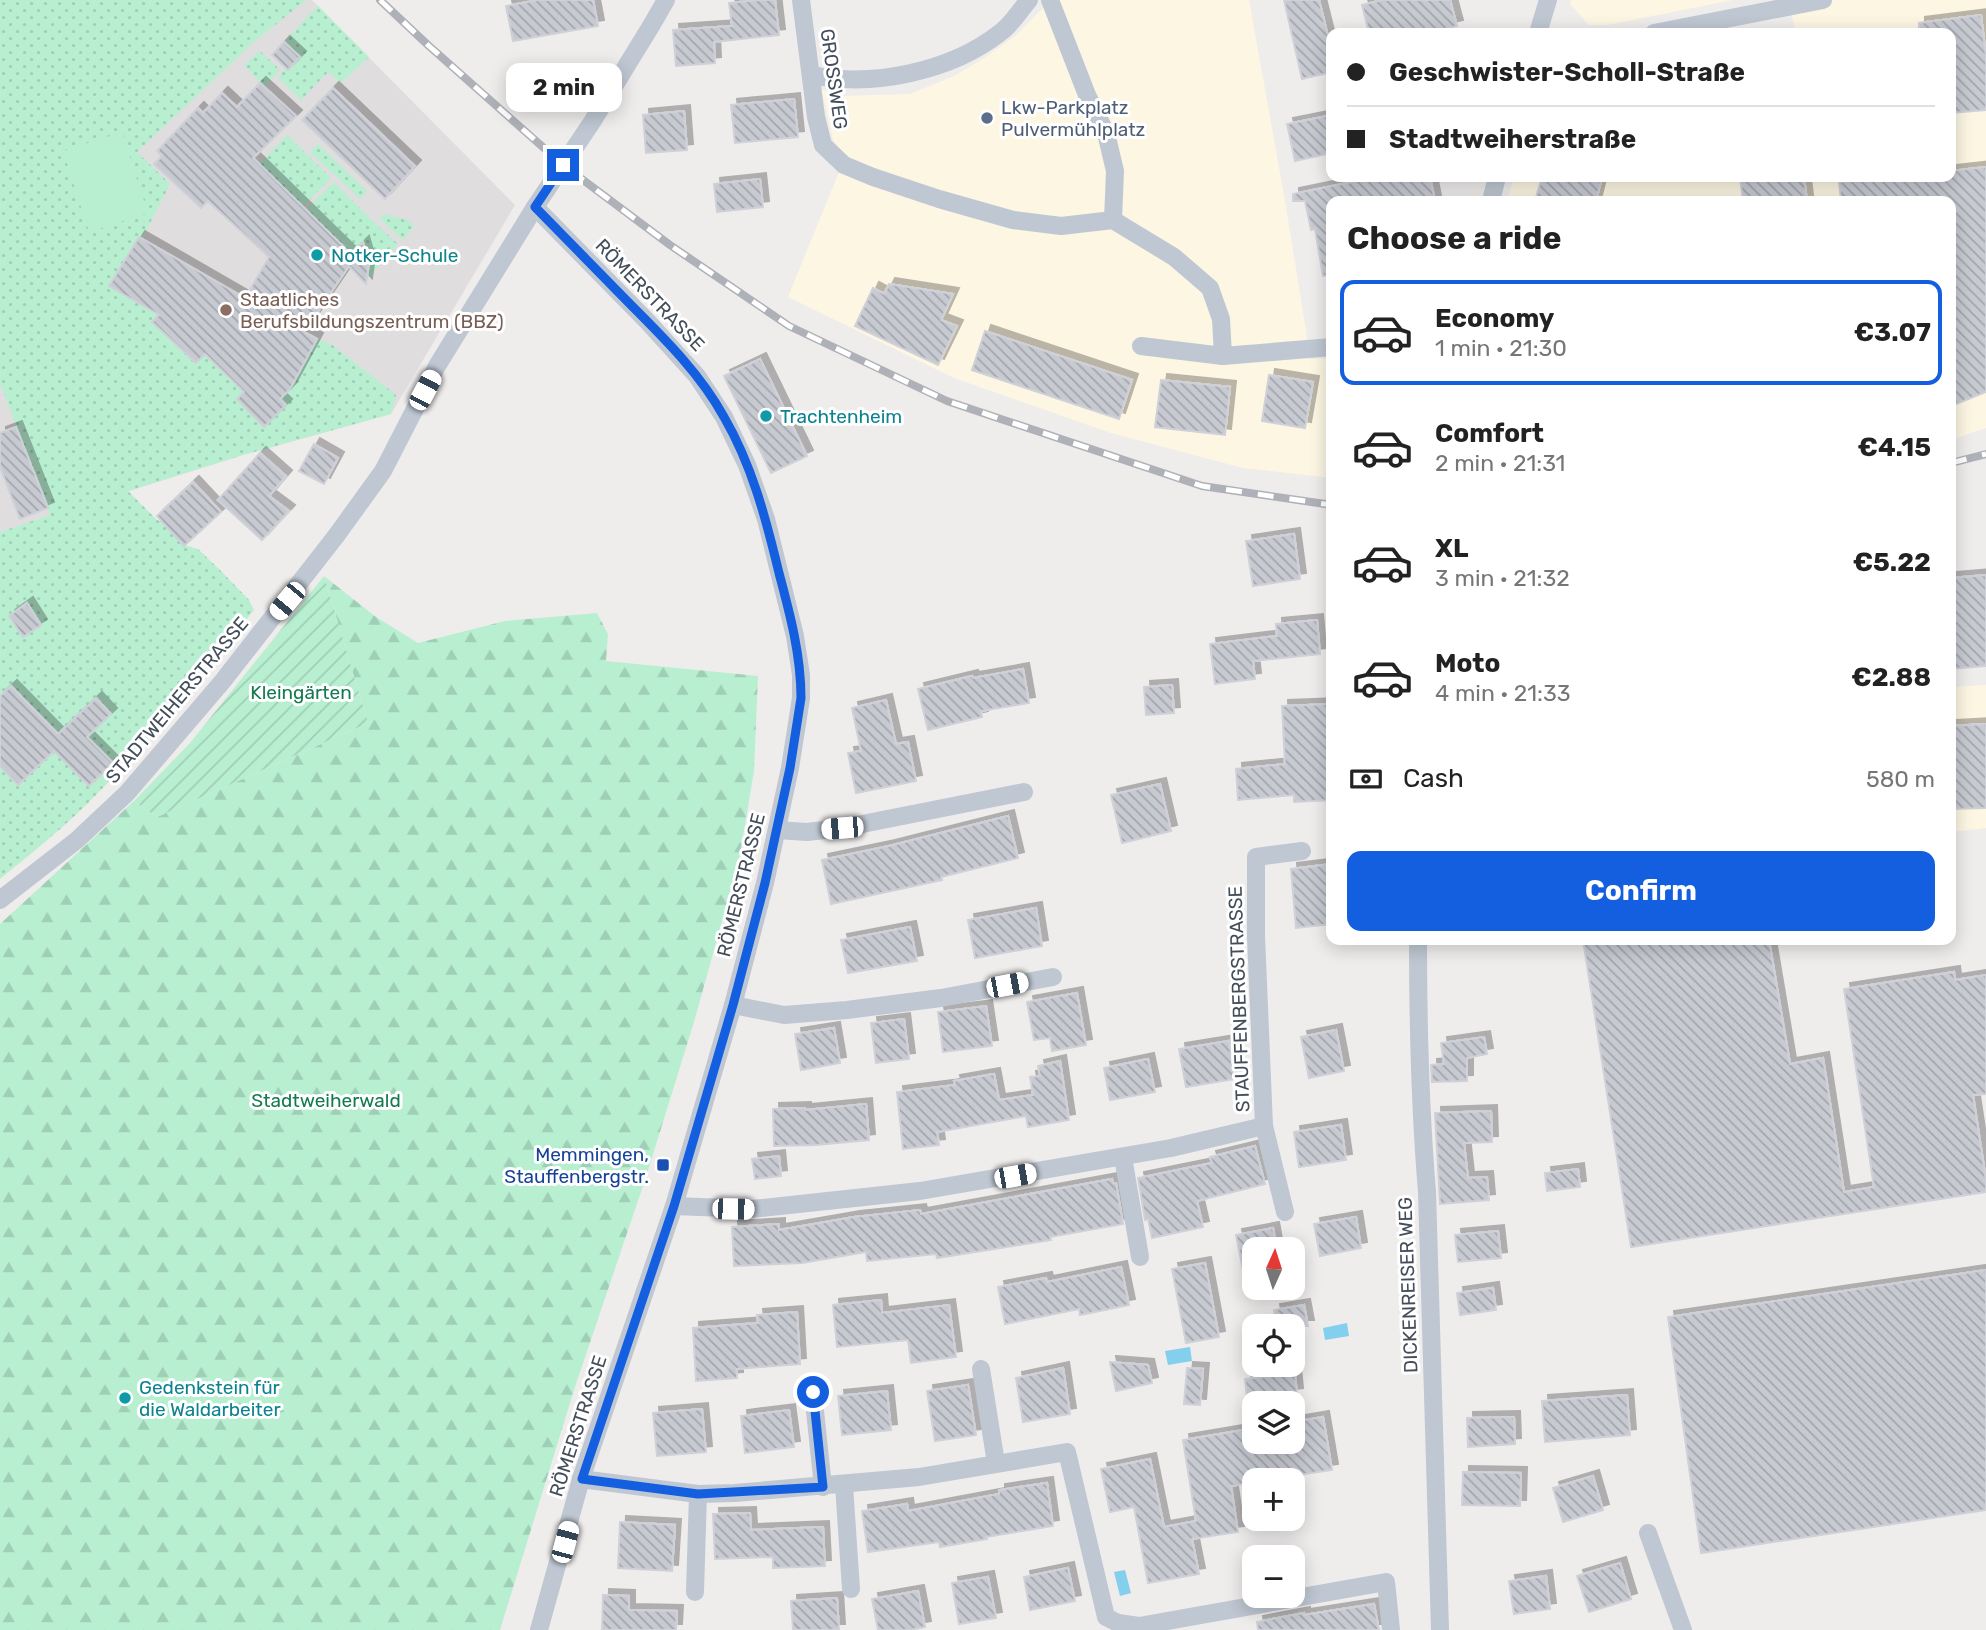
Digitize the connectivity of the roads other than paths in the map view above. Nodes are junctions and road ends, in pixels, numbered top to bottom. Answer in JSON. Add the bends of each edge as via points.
{"nodes":[{"id":1,"x":666,"y":0,"type":"edge"},
{"id":2,"x":801,"y":0,"type":"edge"},
{"id":3,"x":1029,"y":0,"type":"edge"},
{"id":4,"x":1050,"y":0,"type":"edge"},
{"id":5,"x":1548,"y":0,"type":"edge"},
{"id":6,"x":1823,"y":0,"type":"edge"},
{"id":7,"x":1540,"y":28,"type":"edge"},
{"id":8,"x":1680,"y":28,"type":"edge"},
{"id":9,"x":812,"y":75,"type":"junction"},
{"id":10,"x":535,"y":207,"type":"junction"},
{"id":11,"x":1112,"y":220,"type":"junction"},
{"id":12,"x":1141,"y":346,"type":"dead end"},
{"id":13,"x":1326,"y":347,"type":"edge"},
{"id":14,"x":1223,"y":356,"type":"junction"},
{"id":15,"x":1024,"y":792,"type":"dead end"},
{"id":16,"x":777,"y":830,"type":"junction"},
{"id":17,"x":1302,"y":851,"type":"dead end"},
{"id":18,"x":0,"y":900,"type":"edge"},
{"id":19,"x":1418,"y":945,"type":"edge"},
{"id":20,"x":1053,"y":977,"type":"dead end"},
{"id":21,"x":733,"y":1005,"type":"junction"},
{"id":22,"x":1264,"y":1126,"type":"junction"},
{"id":23,"x":1123,"y":1157,"type":"junction"},
{"id":24,"x":674,"y":1206,"type":"junction"},
{"id":25,"x":1284,"y":1212,"type":"dead end"},
{"id":26,"x":1140,"y":1256,"type":"dead end"},
{"id":27,"x":981,"y":1369,"type":"dead end"},
{"id":28,"x":813,"y":1392,"type":"dead end"},
{"id":29,"x":996,"y":1463,"type":"junction"},
{"id":30,"x":582,"y":1479,"type":"junction"},
{"id":31,"x":844,"y":1485,"type":"junction"},
{"id":32,"x":823,"y":1487,"type":"junction"},
{"id":33,"x":698,"y":1494,"type":"junction"},
{"id":34,"x":1648,"y":1533,"type":"dead end"},
{"id":35,"x":851,"y":1589,"type":"dead end"},
{"id":36,"x":695,"y":1592,"type":"dead end"},
{"id":37,"x":1101,"y":1623,"type":"edge"},
{"id":38,"x":539,"y":1630,"type":"edge"},
{"id":39,"x":1391,"y":1630,"type":"edge"},
{"id":40,"x":1440,"y":1630,"type":"edge"},
{"id":41,"x":1683,"y":1630,"type":"edge"}],
"edges":[{"from":1,"to":10,"type":"street","name":"STADTWEIHERSTRASSE"},
{"from":2,"to":9,"type":"street","name":"GROSSWEG"},
{"from":3,"to":9,"type":"street","via":[[1002,31],[968,53],[927,69],[890,77]]},
{"from":4,"to":11,"type":"street","via":[[1106,133],[1115,172]]},
{"from":5,"to":7,"type":"street"},
{"from":6,"to":8,"type":"street"},
{"from":9,"to":11,"type":"street","name":"GROSSWEG","via":[[823,145],[844,165],[1013,220],[1061,226]]},
{"from":10,"to":16,"type":"street","name":"RÖMERSTRASSE","via":[[697,376],[747,465],[766,519],[801,675],[801,698]]},
{"from":10,"to":18,"type":"street","name":"STADTWEIHERSTRASSE","via":[[437,366],[383,471],[300,584],[127,793],[77,840]]},
{"from":11,"to":14,"type":"street","via":[[1174,257],[1210,288],[1221,319]]},
{"from":12,"to":14,"type":"street"},
{"from":13,"to":14,"type":"street"},
{"from":15,"to":16,"type":"street","via":[[842,828]]},
{"from":16,"to":21,"type":"street","name":"RÖMERSTRASSE"},
{"from":17,"to":22,"type":"street","name":"STAUFFENBERGSTRASSE","via":[[1256,857]]},
{"from":19,"to":40,"type":"street","name":"DICKENREISER WEG"},
{"from":20,"to":21,"type":"street","via":[[847,1010],[784,1014]]},
{"from":21,"to":24,"type":"street","name":"RÖMERSTRASSE"},
{"from":22,"to":23,"type":"street","name":"STAUFFENBERGSTRASSE"},
{"from":22,"to":25,"type":"street"},
{"from":23,"to":24,"type":"street","name":"STAUFFENBERGSTRASSE","via":[[824,1202],[752,1209]]},
{"from":23,"to":26,"type":"street"},
{"from":24,"to":30,"type":"street","name":"RÖMERSTRASSE"},
{"from":27,"to":29,"type":"street"},
{"from":28,"to":32,"type":"street"},
{"from":29,"to":31,"type":"street","via":[[919,1478]]},
{"from":29,"to":37,"type":"street","via":[[1067,1452]]},
{"from":30,"to":33,"type":"street"},
{"from":30,"to":38,"type":"street","name":"RÖMERSTRASSE"},
{"from":31,"to":32,"type":"street"},
{"from":31,"to":35,"type":"street"},
{"from":32,"to":33,"type":"street"},
{"from":33,"to":36,"type":"street"},
{"from":34,"to":41,"type":"street"},
{"from":37,"to":39,"type":"street","via":[[1139,1626],[1386,1582]]}]}
